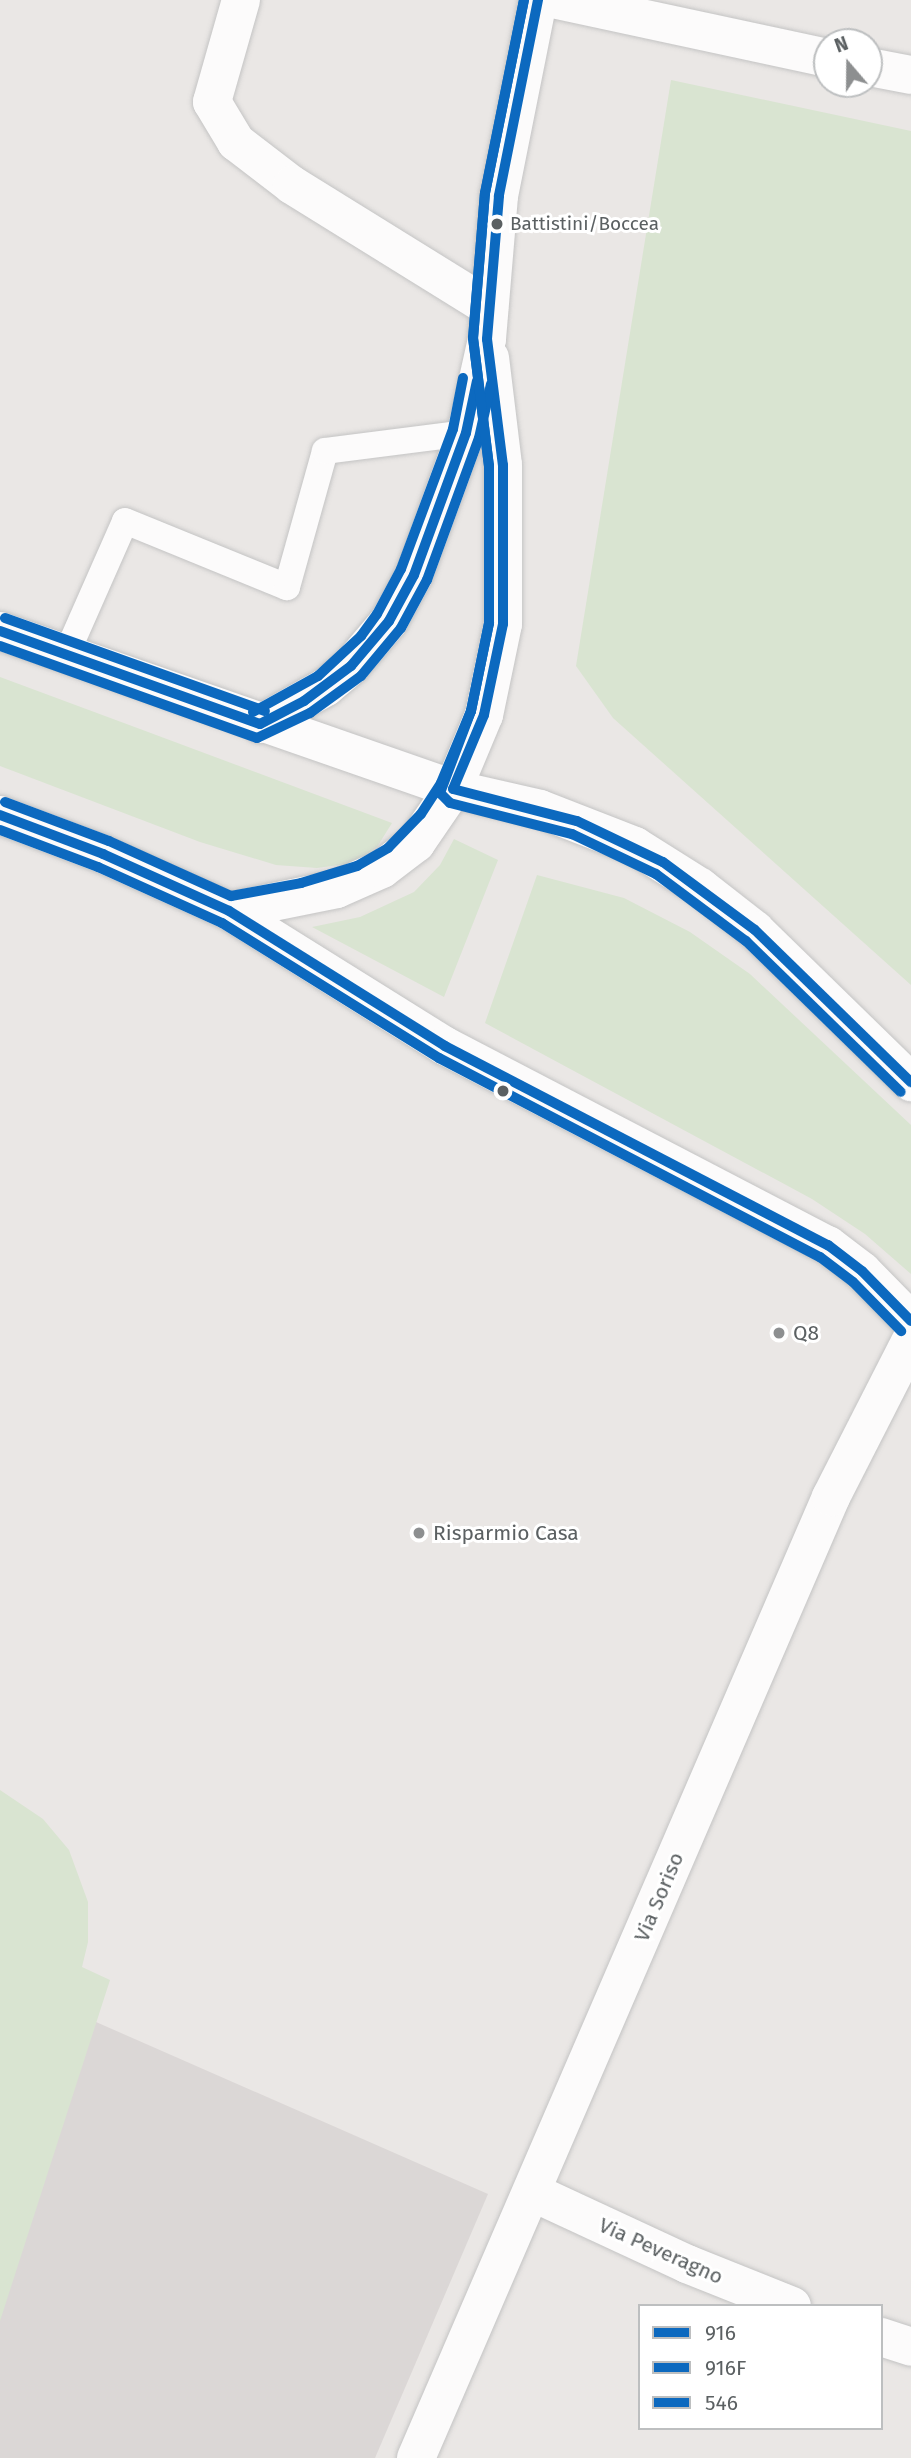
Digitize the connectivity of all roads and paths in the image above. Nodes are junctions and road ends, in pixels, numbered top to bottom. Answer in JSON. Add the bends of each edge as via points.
{"nodes":[{"id":1,"x":241,"y":0,"type":"edge"},
{"id":2,"x":538,"y":0,"type":"edge"},
{"id":3,"x":556,"y":0,"type":"edge"},
{"id":4,"x":813,"y":55,"type":"edge"},
{"id":5,"x":883,"y":70,"type":"edge"},
{"id":6,"x":911,"y":75,"type":"edge"},
{"id":7,"x":488,"y":323,"type":"junction"},
{"id":8,"x":466,"y":433,"type":"junction"},
{"id":9,"x":0,"y":631,"type":"edge"},
{"id":10,"x":66,"y":655,"type":"junction"},
{"id":11,"x":260,"y":724,"type":"junction"},
{"id":12,"x":453,"y":789,"type":"junction"},
{"id":13,"x":0,"y":815,"type":"edge"},
{"id":14,"x":229,"y":911,"type":"junction"},
{"id":15,"x":911,"y":1082,"type":"edge"},
{"id":16,"x":911,"y":1321,"type":"edge"},
{"id":17,"x":911,"y":1340,"type":"edge"},
{"id":18,"x":532,"y":2192,"type":"junction"},
{"id":19,"x":787,"y":2304,"type":"edge"},
{"id":20,"x":883,"y":2338,"type":"edge"},
{"id":21,"x":911,"y":2347,"type":"edge"},
{"id":22,"x":416,"y":2458,"type":"edge"}],
"edges":[{"from":1,"to":7,"type":"main road","via":[[212,102],[236,142]]},
{"from":2,"to":7,"type":"main road","via":[[499,196]]},
{"from":3,"to":4,"type":"main road"},
{"from":5,"to":6,"type":"main road"},
{"from":7,"to":8,"type":"main road"},
{"from":7,"to":12,"type":"main road","via":[[503,465],[503,624],[484,715]]},
{"from":8,"to":10,"type":"lane","via":[[325,451],[286,586],[125,521]]},
{"from":8,"to":11,"type":"main road","via":[[414,575],[389,621],[372,645],[326,687]]},
{"from":9,"to":10,"type":"main road"},
{"from":10,"to":11,"type":"main road"},
{"from":11,"to":12,"type":"main road"},
{"from":12,"to":14,"type":"main road","via":[[416,843],[382,869],[337,889]]},
{"from":12,"to":15,"type":"main road","via":[[577,821],[663,862],[755,930]]},
{"from":13,"to":14,"type":"main road","via":[[103,854]]},
{"from":14,"to":16,"type":"main road","via":[[445,1046],[828,1245],[862,1271]]},
{"from":17,"to":18,"type":"main road","name":"Via Soriso","via":[[831,1497]]},
{"from":18,"to":19,"type":"main road","name":"Via Peveragno","via":[[687,2264]]},
{"from":18,"to":22,"type":"main road","name":"Via Soriso"},
{"from":20,"to":21,"type":"main road"}]}
